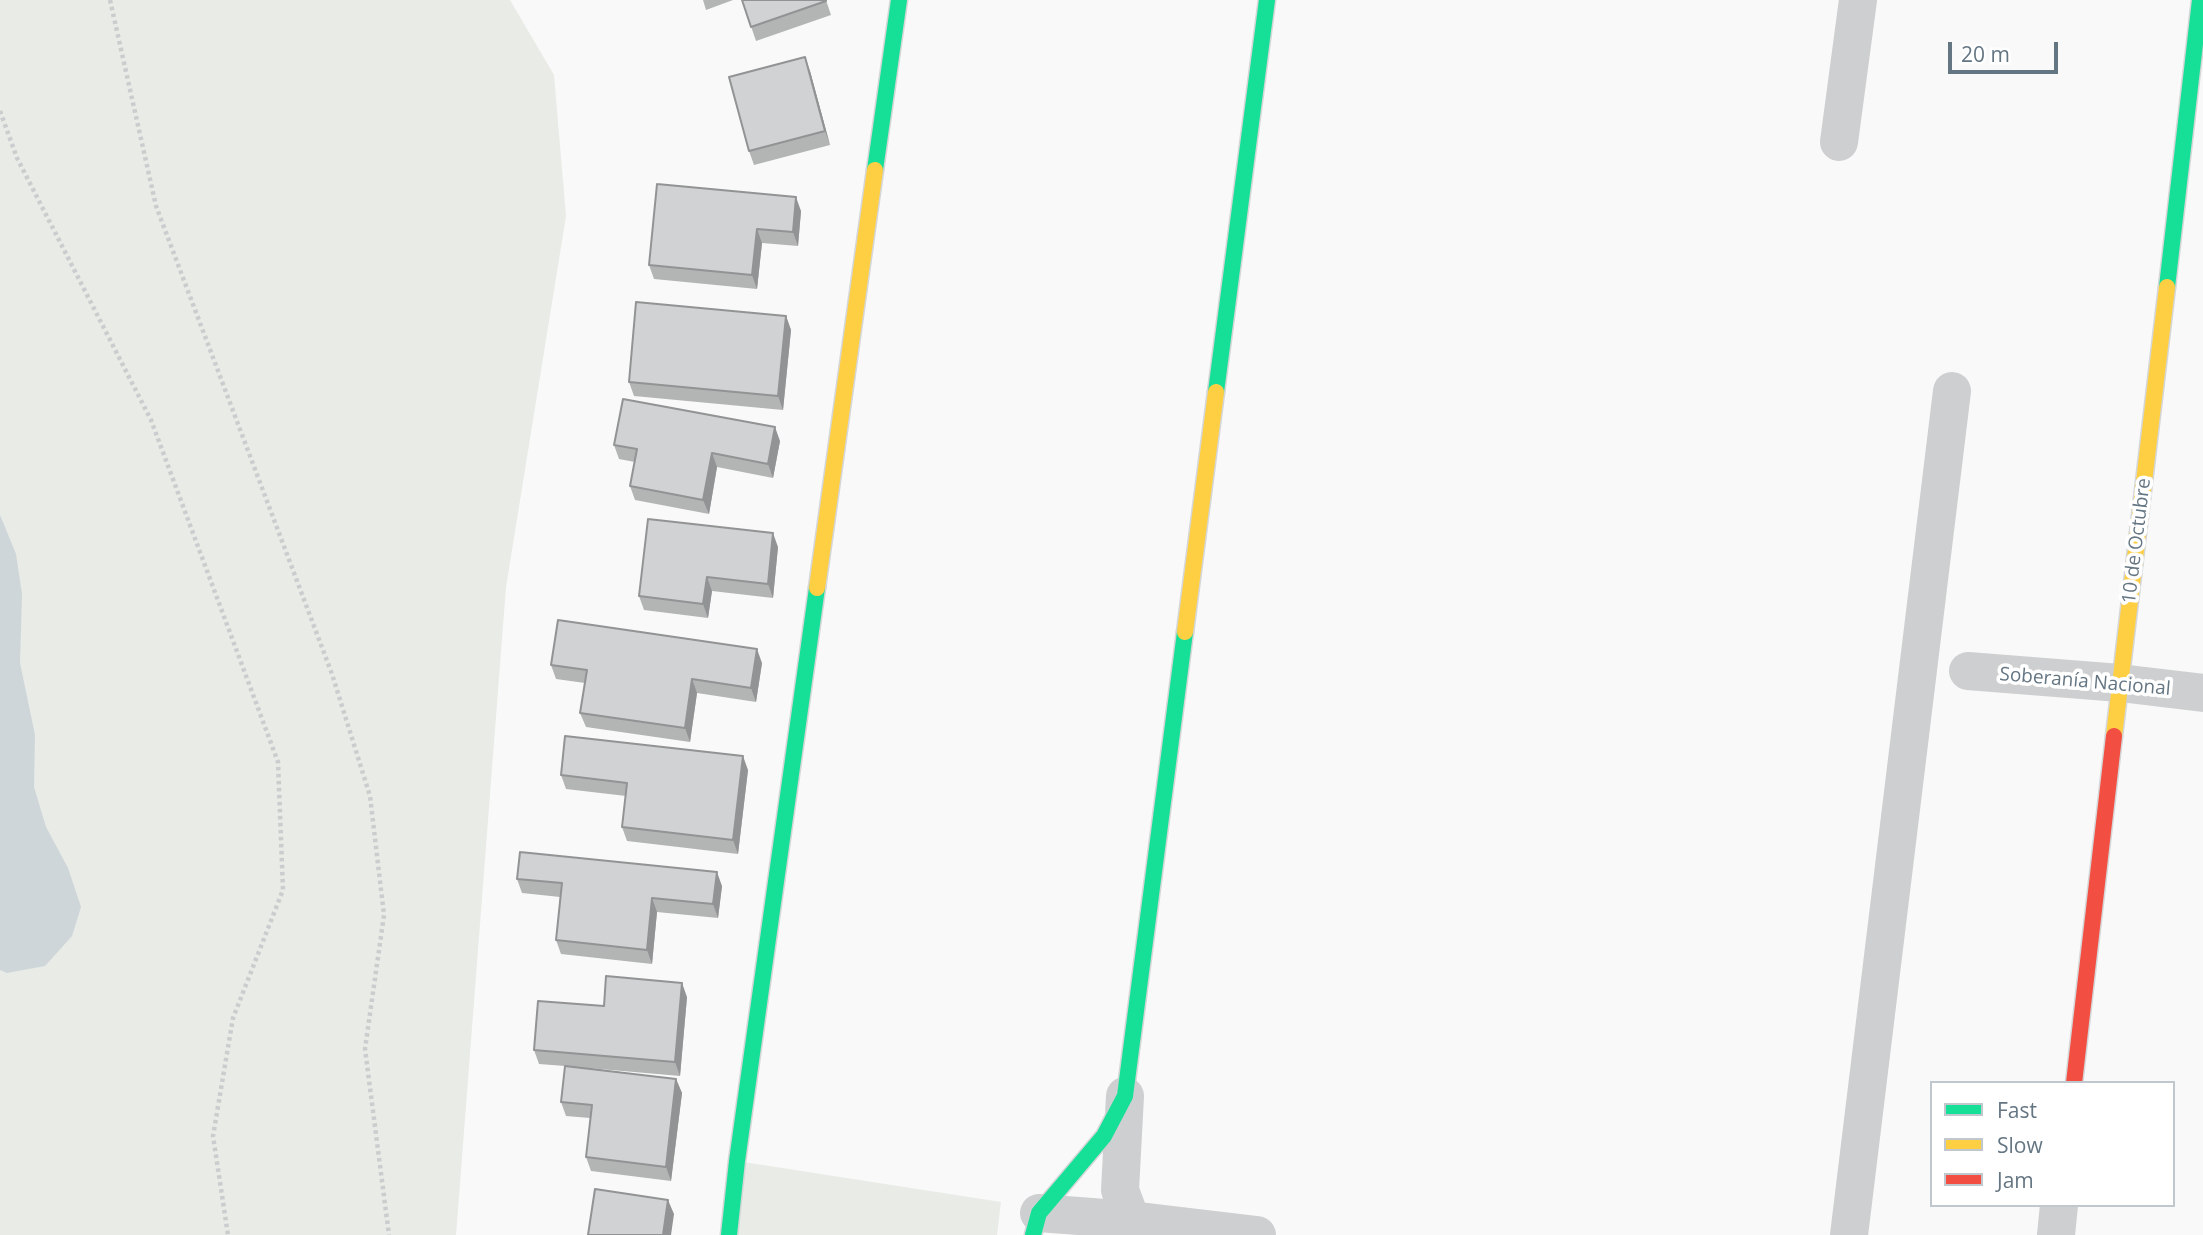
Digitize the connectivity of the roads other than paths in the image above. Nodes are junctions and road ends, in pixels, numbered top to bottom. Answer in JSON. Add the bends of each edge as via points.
{"nodes":[{"id":1,"x":899,"y":0,"type":"edge"},
{"id":2,"x":1267,"y":0,"type":"edge"},
{"id":3,"x":1858,"y":0,"type":"edge"},
{"id":4,"x":2200,"y":0,"type":"edge"},
{"id":5,"x":1839,"y":142,"type":"dead end"},
{"id":6,"x":1952,"y":391,"type":"dead end"},
{"id":7,"x":1968,"y":671,"type":"dead end"},
{"id":8,"x":2120,"y":683,"type":"junction"},
{"id":9,"x":2203,"y":693,"type":"edge"},
{"id":10,"x":2074,"y":1081,"type":"edge"},
{"id":11,"x":1125,"y":1096,"type":"junction"},
{"id":12,"x":2059,"y":1207,"type":"edge"},
{"id":13,"x":1131,"y":1220,"type":"junction"},
{"id":14,"x":1036,"y":1224,"type":"edge"},
{"id":15,"x":729,"y":1235,"type":"edge"},
{"id":16,"x":1257,"y":1235,"type":"edge"},
{"id":17,"x":1849,"y":1235,"type":"edge"},
{"id":18,"x":2056,"y":1235,"type":"edge"}],
"edges":[{"from":1,"to":15,"type":"street"},
{"from":2,"to":11,"type":"street"},
{"from":3,"to":5,"type":"street"},
{"from":4,"to":8,"type":"street","name":"10 de Octubre"},
{"from":6,"to":17,"type":"street"},
{"from":7,"to":8,"type":"street","name":"Soberanía Nacional"},
{"from":8,"to":9,"type":"street","name":"Soberanía Nacional"},
{"from":8,"to":10,"type":"street","name":"10 de Octubre"},
{"from":11,"to":13,"type":"street","via":[[1120,1190]]},
{"from":11,"to":14,"type":"street","via":[[1104,1136]]},
{"from":12,"to":18,"type":"street"},
{"from":13,"to":14,"type":"street"},
{"from":13,"to":16,"type":"street"}]}
